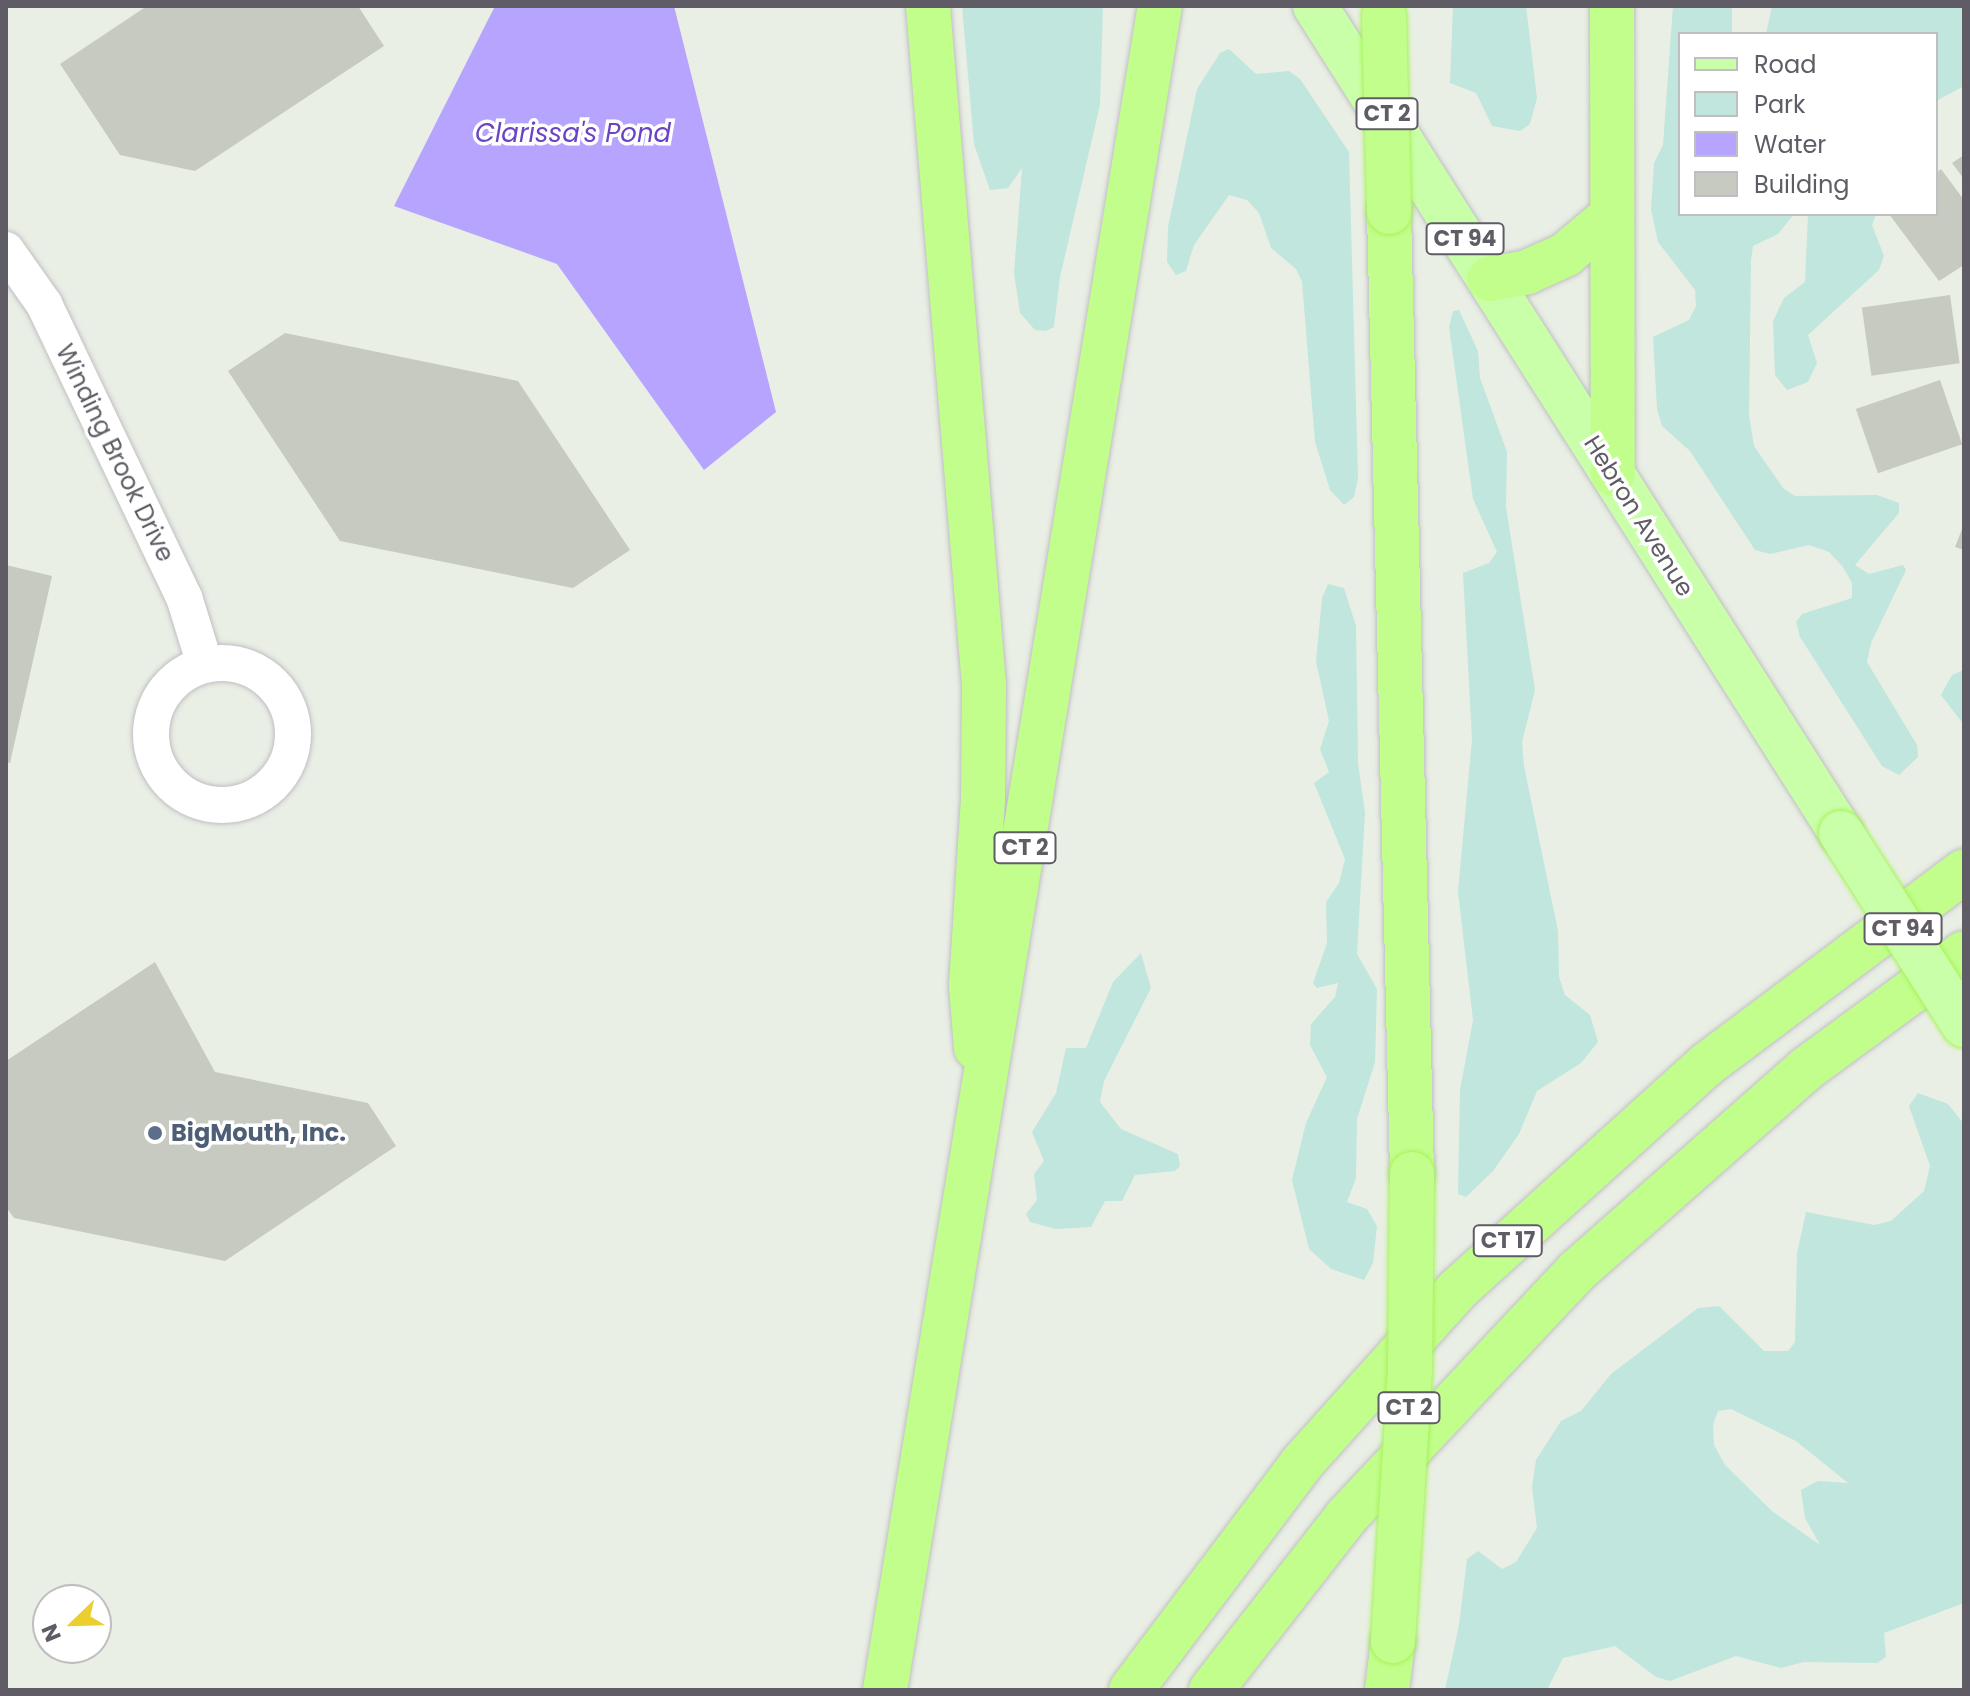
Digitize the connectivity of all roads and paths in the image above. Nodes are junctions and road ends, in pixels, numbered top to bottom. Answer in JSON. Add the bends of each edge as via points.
{"nodes":[{"id":1,"x":928,"y":6,"type":"edge"},
{"id":2,"x":1160,"y":6,"type":"edge"},
{"id":3,"x":1315,"y":6,"type":"edge"},
{"id":4,"x":1612,"y":6,"type":"edge"},
{"id":5,"x":1384,"y":11,"type":"edge"},
{"id":6,"x":1609,"y":218,"type":"junction"},
{"id":7,"x":6,"y":250,"type":"edge"},
{"id":8,"x":1489,"y":279,"type":"junction"},
{"id":9,"x":1613,"y":474,"type":"junction"},
{"id":10,"x":205,"y":665,"type":"dead end"},
{"id":11,"x":1964,"y":871,"type":"edge"},
{"id":12,"x":1964,"y":953,"type":"edge"},
{"id":13,"x":1964,"y":1025,"type":"edge"},
{"id":14,"x":985,"y":1094,"type":"junction"},
{"id":15,"x":885,"y":1690,"type":"edge"},
{"id":16,"x":1131,"y":1690,"type":"edge"},
{"id":17,"x":1211,"y":1690,"type":"edge"},
{"id":18,"x":1387,"y":1690,"type":"edge"}],
"edges":[{"from":1,"to":14,"type":"highway","via":[[984,685],[971,986]]},
{"from":2,"to":14,"type":"highway","number":"CT 2"},
{"from":3,"to":8,"type":"main road","name":"Hebron Avenue","number":"CT 94"},
{"from":4,"to":6,"type":"highway"},
{"from":5,"to":18,"type":"highway","number":"CT 2","bridge":true,"via":[[1412,1174],[1410,1368]]},
{"from":6,"to":8,"type":"highway","via":[[1553,261]]},
{"from":6,"to":9,"type":"highway","via":[[1616,291]]},
{"from":7,"to":10,"type":"street","name":"Winding Brook Drive","via":[[44,304],[184,597]]},
{"from":8,"to":9,"type":"main road","name":"Hebron Avenue","number":"CT 94"},
{"from":9,"to":13,"type":"main road","name":"Hebron Avenue","number":"CT 94","bridge":true},
{"from":11,"to":16,"type":"highway","number":"CT 17","via":[[1706,1065],[1457,1290],[1301,1464]]},
{"from":12,"to":17,"type":"highway","number":"CT 17","via":[[1794,1078],[1577,1271],[1346,1517]]},
{"from":14,"to":15,"type":"highway","number":"CT 2"}]}
